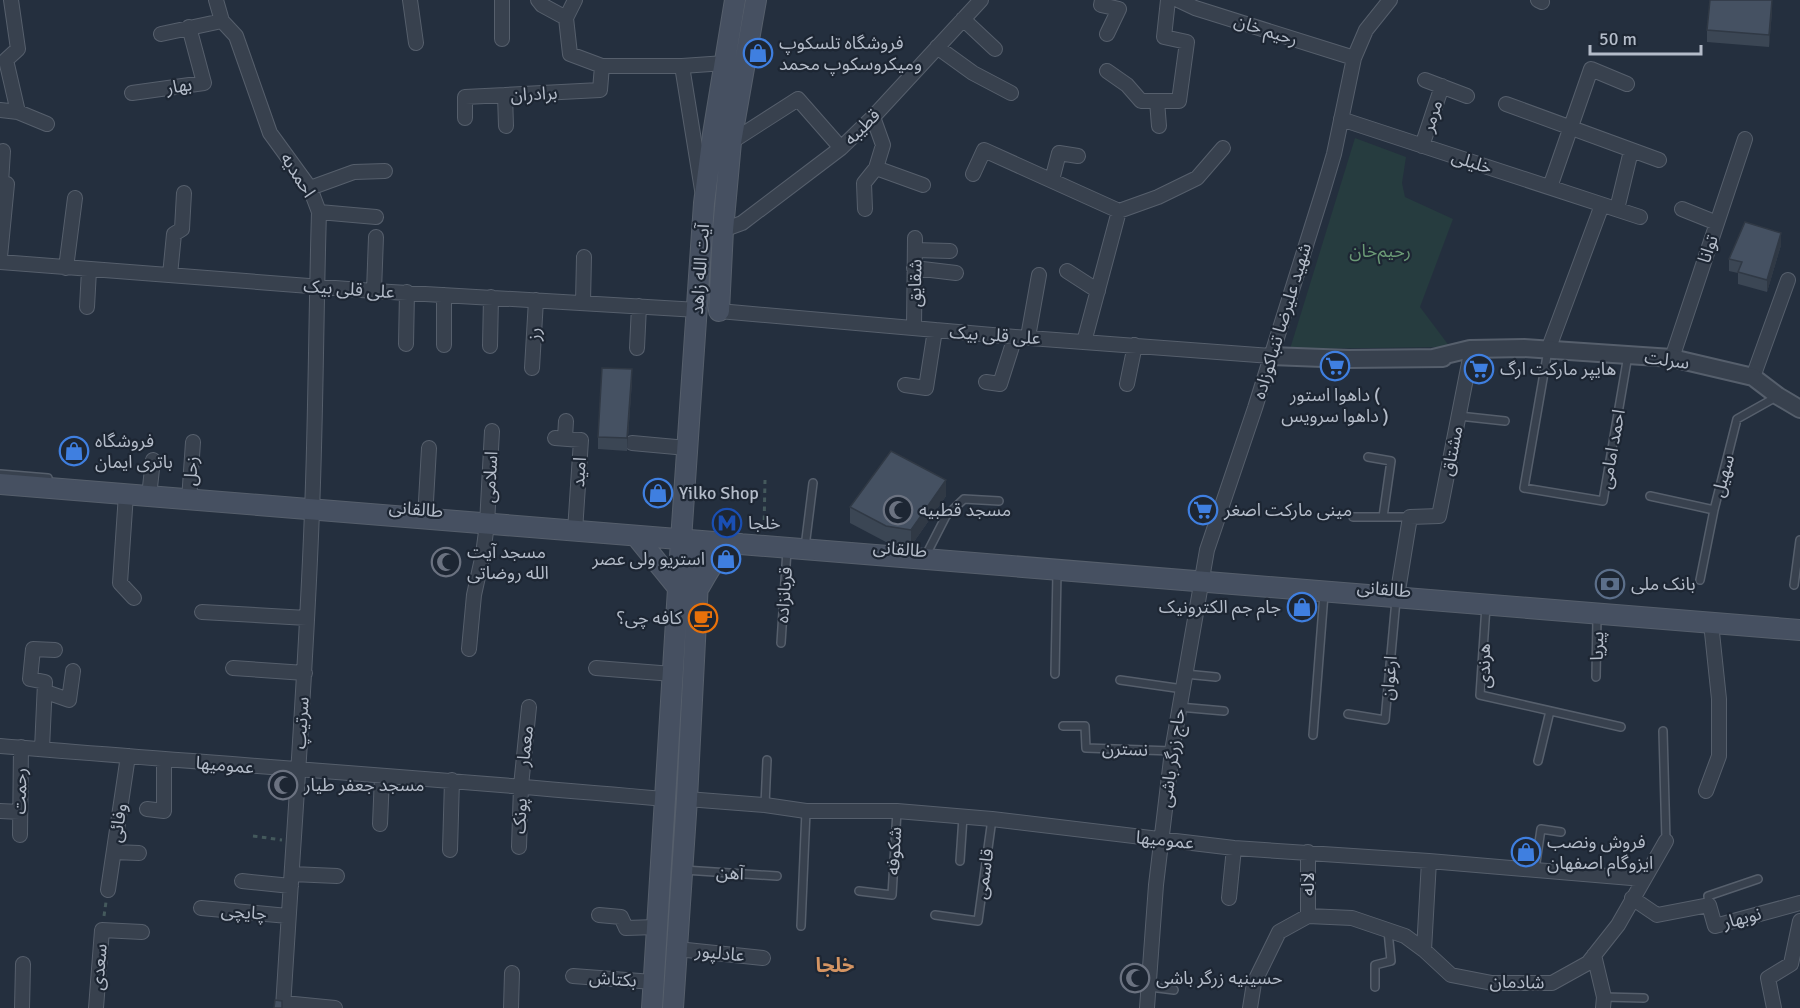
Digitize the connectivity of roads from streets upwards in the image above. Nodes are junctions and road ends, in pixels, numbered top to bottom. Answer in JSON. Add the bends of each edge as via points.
{"nodes":[{"id":1,"x":216,"y":0,"type":"edge"},
{"id":2,"x":410,"y":0,"type":"edge"},
{"id":3,"x":501,"y":0,"type":"edge"},
{"id":4,"x":538,"y":0,"type":"edge"},
{"id":5,"x":575,"y":0,"type":"edge"},
{"id":6,"x":735,"y":0,"type":"edge"},
{"id":7,"x":756,"y":0,"type":"edge"},
{"id":8,"x":981,"y":0,"type":"edge"},
{"id":9,"x":1102,"y":0,"type":"edge"},
{"id":10,"x":1168,"y":0,"type":"edge"},
{"id":11,"x":1178,"y":0,"type":"edge"},
{"id":12,"x":1390,"y":0,"type":"edge"},
{"id":13,"x":7,"y":5,"type":"edge"},
{"id":14,"x":566,"y":18,"type":"junction"},
{"id":15,"x":963,"y":19,"type":"junction"},
{"id":16,"x":222,"y":21,"type":"junction"},
{"id":17,"x":189,"y":27,"type":"junction"},
{"id":18,"x":161,"y":34,"type":"dead end"},
{"id":19,"x":1107,"y":34,"type":"dead end"},
{"id":20,"x":502,"y":39,"type":"dead end"},
{"id":21,"x":416,"y":43,"type":"dead end"},
{"id":22,"x":937,"y":47,"type":"junction"},
{"id":23,"x":995,"y":49,"type":"dead end"},
{"id":24,"x":1354,"y":58,"type":"junction"},
{"id":25,"x":725,"y":63,"type":"junction"},
{"id":26,"x":602,"y":66,"type":"junction"},
{"id":27,"x":682,"y":66,"type":"junction"},
{"id":28,"x":1107,"y":71,"type":"dead end"},
{"id":29,"x":1425,"y":80,"type":"dead end"},
{"id":30,"x":1628,"y":84,"type":"dead end"},
{"id":31,"x":1442,"y":86,"type":"junction"},
{"id":32,"x":132,"y":93,"type":"dead end"},
{"id":33,"x":1011,"y":93,"type":"dead end"},
{"id":34,"x":505,"y":95,"type":"junction"},
{"id":35,"x":1467,"y":96,"type":"dead end"},
{"id":36,"x":1156,"y":101,"type":"junction"},
{"id":37,"x":1506,"y":104,"type":"dead end"},
{"id":38,"x":0,"y":110,"type":"edge"},
{"id":39,"x":18,"y":112,"type":"junction"},
{"id":40,"x":873,"y":117,"type":"junction"},
{"id":41,"x":465,"y":118,"type":"dead end"},
{"id":42,"x":1341,"y":119,"type":"junction"},
{"id":43,"x":47,"y":124,"type":"dead end"},
{"id":44,"x":506,"y":126,"type":"dead end"},
{"id":45,"x":1159,"y":126,"type":"dead end"},
{"id":46,"x":1571,"y":128,"type":"junction"},
{"id":47,"x":1745,"y":139,"type":"dead end"},
{"id":48,"x":731,"y":142,"type":"junction"},
{"id":49,"x":1422,"y":146,"type":"junction"},
{"id":50,"x":841,"y":148,"type":"junction"},
{"id":51,"x":1222,"y":148,"type":"dead end"},
{"id":52,"x":3,"y":151,"type":"dead end"},
{"id":53,"x":1631,"y":151,"type":"junction"},
{"id":54,"x":1078,"y":156,"type":"dead end"},
{"id":55,"x":1659,"y":160,"type":"dead end"},
{"id":56,"x":876,"y":168,"type":"junction"},
{"id":57,"x":386,"y":171,"type":"dead end"},
{"id":58,"x":973,"y":174,"type":"dead end"},
{"id":59,"x":1052,"y":180,"type":"junction"},
{"id":60,"x":923,"y":185,"type":"dead end"},
{"id":61,"x":310,"y":188,"type":"junction"},
{"id":62,"x":1550,"y":188,"type":"junction"},
{"id":63,"x":184,"y":193,"type":"dead end"},
{"id":64,"x":75,"y":198,"type":"dead end"},
{"id":65,"x":704,"y":203,"type":"junction"},
{"id":66,"x":1602,"y":205,"type":"junction"},
{"id":67,"x":865,"y":209,"type":"dead end"},
{"id":68,"x":1617,"y":209,"type":"junction"},
{"id":69,"x":1682,"y":209,"type":"dead end"},
{"id":70,"x":1119,"y":211,"type":"junction"},
{"id":71,"x":319,"y":212,"type":"junction"},
{"id":72,"x":375,"y":216,"type":"dead end"},
{"id":73,"x":1640,"y":216,"type":"dead end"},
{"id":74,"x":1717,"y":223,"type":"junction"},
{"id":75,"x":723,"y":230,"type":"junction"},
{"id":76,"x":376,"y":237,"type":"dead end"},
{"id":77,"x":950,"y":251,"type":"dead end"},
{"id":78,"x":0,"y":257,"type":"edge"},
{"id":79,"x":584,"y":257,"type":"dead end"},
{"id":80,"x":0,"y":262,"type":"edge"},
{"id":81,"x":66,"y":268,"type":"junction"},
{"id":82,"x":914,"y":268,"type":"junction"},
{"id":83,"x":90,"y":270,"type":"junction"},
{"id":84,"x":1067,"y":271,"type":"dead end"},
{"id":85,"x":956,"y":273,"type":"dead end"},
{"id":86,"x":170,"y":275,"type":"junction"},
{"id":87,"x":1039,"y":275,"type":"dead end"},
{"id":88,"x":1788,"y":280,"type":"dead end"},
{"id":89,"x":317,"y":287,"type":"junction"},
{"id":90,"x":374,"y":291,"type":"junction"},
{"id":91,"x":1098,"y":291,"type":"junction"},
{"id":92,"x":407,"y":292,"type":"junction"},
{"id":93,"x":444,"y":295,"type":"junction"},
{"id":94,"x":491,"y":297,"type":"junction"},
{"id":95,"x":536,"y":300,"type":"junction"},
{"id":96,"x":583,"y":302,"type":"junction"},
{"id":97,"x":639,"y":306,"type":"junction"},
{"id":98,"x":87,"y":307,"type":"dead end"},
{"id":99,"x":698,"y":310,"type":"junction"},
{"id":100,"x":719,"y":311,"type":"joint"},
{"id":101,"x":914,"y":328,"type":"junction"},
{"id":102,"x":936,"y":330,"type":"junction"},
{"id":103,"x":1022,"y":337,"type":"junction"},
{"id":104,"x":1084,"y":342,"type":"junction"},
{"id":105,"x":406,"y":344,"type":"dead end"},
{"id":106,"x":444,"y":345,"type":"dead end"},
{"id":107,"x":1135,"y":345,"type":"junction"},
{"id":108,"x":490,"y":346,"type":"dead end"},
{"id":109,"x":637,"y":348,"type":"dead end"},
{"id":110,"x":1548,"y":350,"type":"junction"},
{"id":111,"x":1470,"y":354,"type":"junction"},
{"id":112,"x":1271,"y":356,"type":"junction"},
{"id":113,"x":1672,"y":358,"type":"junction"},
{"id":114,"x":532,"y":368,"type":"dead end"},
{"id":115,"x":1753,"y":377,"type":"junction"},
{"id":116,"x":986,"y":382,"type":"dead end"},
{"id":117,"x":1126,"y":384,"type":"dead end"},
{"id":118,"x":905,"y":385,"type":"dead end"},
{"id":119,"x":1800,"y":409,"type":"edge"},
{"id":120,"x":566,"y":421,"type":"dead end"},
{"id":121,"x":492,"y":431,"type":"dead end"},
{"id":122,"x":193,"y":442,"type":"dead end"},
{"id":123,"x":632,"y":443,"type":"dead end"},
{"id":124,"x":429,"y":448,"type":"dead end"},
{"id":125,"x":687,"y":448,"type":"junction"},
{"id":126,"x":153,"y":460,"type":"dead end"},
{"id":127,"x":0,"y":484,"type":"edge"},
{"id":128,"x":145,"y":490,"type":"junction"},
{"id":129,"x":190,"y":493,"type":"junction"},
{"id":130,"x":312,"y":502,"type":"junction"},
{"id":131,"x":425,"y":512,"type":"junction"},
{"id":132,"x":488,"y":517,"type":"junction"},
{"id":133,"x":576,"y":524,"type":"junction"},
{"id":134,"x":636,"y":536,"type":"junction"},
{"id":135,"x":683,"y":536,"type":"junction"},
{"id":136,"x":740,"y":544,"type":"junction"},
{"id":137,"x":1203,"y":574,"type":"junction"},
{"id":138,"x":689,"y":589,"type":"junction"},
{"id":139,"x":1397,"y":594,"type":"junction"},
{"id":140,"x":134,"y":598,"type":"dead end"},
{"id":141,"x":687,"y":611,"type":"junction"},
{"id":142,"x":202,"y":612,"type":"dead end"},
{"id":143,"x":307,"y":618,"type":"junction"},
{"id":144,"x":1711,"y":623,"type":"junction"},
{"id":145,"x":1800,"y":630,"type":"edge"},
{"id":146,"x":469,"y":649,"type":"dead end"},
{"id":147,"x":55,"y":650,"type":"dead end"},
{"id":148,"x":233,"y":668,"type":"dead end"},
{"id":149,"x":596,"y":668,"type":"dead end"},
{"id":150,"x":73,"y":671,"type":"dead end"},
{"id":151,"x":305,"y":672,"type":"junction"},
{"id":152,"x":673,"y":674,"type":"junction"},
{"id":153,"x":46,"y":692,"type":"junction"},
{"id":154,"x":529,"y":707,"type":"dead end"},
{"id":155,"x":0,"y":746,"type":"edge"},
{"id":156,"x":21,"y":747,"type":"junction"},
{"id":157,"x":42,"y":749,"type":"junction"},
{"id":158,"x":128,"y":756,"type":"junction"},
{"id":159,"x":164,"y":760,"type":"junction"},
{"id":160,"x":298,"y":770,"type":"junction"},
{"id":161,"x":382,"y":776,"type":"junction"},
{"id":162,"x":452,"y":780,"type":"junction"},
{"id":163,"x":521,"y":786,"type":"junction"},
{"id":164,"x":1706,"y":791,"type":"dead end"},
{"id":165,"x":665,"y":799,"type":"junction"},
{"id":166,"x":687,"y":800,"type":"junction"},
{"id":167,"x":147,"y":809,"type":"dead end"},
{"id":168,"x":0,"y":811,"type":"edge"},
{"id":169,"x":20,"y":812,"type":"junction"},
{"id":170,"x":380,"y":824,"type":"dead end"},
{"id":171,"x":20,"y":835,"type":"dead end"},
{"id":172,"x":1161,"y":841,"type":"junction"},
{"id":173,"x":1666,"y":841,"type":"road end"},
{"id":174,"x":519,"y":847,"type":"dead end"},
{"id":175,"x":1234,"y":848,"type":"junction"},
{"id":176,"x":450,"y":850,"type":"dead end"},
{"id":177,"x":114,"y":852,"type":"junction"},
{"id":178,"x":1308,"y":852,"type":"junction"},
{"id":179,"x":139,"y":853,"type":"dead end"},
{"id":180,"x":1430,"y":861,"type":"junction"},
{"id":181,"x":337,"y":876,"type":"dead end"},
{"id":182,"x":1643,"y":879,"type":"junction"},
{"id":183,"x":291,"y":880,"type":"junction"},
{"id":184,"x":243,"y":881,"type":"dead end"},
{"id":185,"x":108,"y":890,"type":"road end"},
{"id":186,"x":1229,"y":898,"type":"dead end"},
{"id":187,"x":1632,"y":898,"type":"junction"},
{"id":188,"x":1800,"y":903,"type":"edge"},
{"id":189,"x":201,"y":908,"type":"dead end"},
{"id":190,"x":599,"y":915,"type":"dead end"},
{"id":191,"x":288,"y":916,"type":"junction"},
{"id":192,"x":1308,"y":916,"type":"junction"},
{"id":193,"x":1800,"y":921,"type":"edge"},
{"id":194,"x":656,"y":927,"type":"junction"},
{"id":195,"x":142,"y":932,"type":"dead end"},
{"id":196,"x":677,"y":949,"type":"junction"},
{"id":197,"x":1424,"y":950,"type":"junction"},
{"id":198,"x":1594,"y":955,"type":"junction"},
{"id":199,"x":763,"y":958,"type":"dead end"},
{"id":200,"x":23,"y":964,"type":"dead end"},
{"id":201,"x":512,"y":973,"type":"dead end"},
{"id":202,"x":573,"y":976,"type":"dead end"},
{"id":203,"x":653,"y":982,"type":"junction"},
{"id":204,"x":1603,"y":1002,"type":"edge"},
{"id":205,"x":284,"y":1005,"type":"edge"},
{"id":206,"x":22,"y":1008,"type":"edge"},
{"id":207,"x":96,"y":1008,"type":"edge"},
{"id":208,"x":335,"y":1008,"type":"edge"},
{"id":209,"x":510,"y":1008,"type":"edge"},
{"id":210,"x":652,"y":1008,"type":"edge"},
{"id":211,"x":673,"y":1008,"type":"edge"},
{"id":212,"x":1147,"y":1008,"type":"edge"},
{"id":213,"x":1250,"y":1008,"type":"edge"},
{"id":214,"x":1774,"y":1008,"type":"edge"}],
"edges":[{"from":1,"to":16,"type":"street","name":"احمدیه"},
{"from":2,"to":21,"type":"street"},
{"from":3,"to":20,"type":"street"},
{"from":4,"to":14,"type":"street"},
{"from":5,"to":14,"type":"street"},
{"from":6,"to":25,"type":"main road","name":"آیت الله زاهد"},
{"from":7,"to":48,"type":"main road","name":"آیت الله زاهد"},
{"from":8,"to":15,"type":"street","name":"قطیبه"},
{"from":9,"to":19,"type":"street","via":[[1101,5],[1119,9]]},
{"from":10,"to":36,"type":"street","via":[[1164,37],[1187,42],[1179,101]]},
{"from":11,"to":24,"type":"street","name":"رحیم خان"},
{"from":12,"to":24,"type":"street","name":"شهید علیرضا تنباکوزاده","via":[[1366,30]]},
{"from":13,"to":39,"type":"street","via":[[18,49],[6,60]]},
{"from":14,"to":26,"type":"street","via":[[570,54]]},
{"from":15,"to":22,"type":"street","name":"قطیبه"},
{"from":15,"to":23,"type":"street"},
{"from":16,"to":17,"type":"street"},
{"from":16,"to":61,"type":"street","name":"احمدیه","via":[[236,36],[270,133]]},
{"from":17,"to":18,"type":"street"},
{"from":17,"to":32,"type":"street","name":"بهار","via":[[204,83]]},
{"from":22,"to":33,"type":"street","via":[[973,73]]},
{"from":22,"to":40,"type":"street","name":"قطیبه"},
{"from":24,"to":42,"type":"street","name":"شهید علیرضا تنباکوزاده"},
{"from":25,"to":27,"type":"street"},
{"from":25,"to":65,"type":"main road","name":"آیت الله زاهد"},
{"from":26,"to":27,"type":"street"},
{"from":26,"to":34,"type":"street","name":"برادران","via":[[600,90]]},
{"from":27,"to":65,"type":"street"},
{"from":28,"to":36,"type":"street","via":[[1141,101]]},
{"from":29,"to":31,"type":"street"},
{"from":30,"to":46,"type":"street","via":[[1591,69]]},
{"from":31,"to":35,"type":"street"},
{"from":31,"to":49,"type":"street","name":"مرمر"},
{"from":34,"to":41,"type":"street","name":"برادران","via":[[465,97]]},
{"from":34,"to":44,"type":"street"},
{"from":36,"to":45,"type":"street"},
{"from":37,"to":46,"type":"street"},
{"from":38,"to":39,"type":"street"},
{"from":39,"to":43,"type":"street"},
{"from":40,"to":50,"type":"street","name":"قطیبه"},
{"from":40,"to":56,"type":"street","via":[[884,145]]},
{"from":42,"to":49,"type":"street","name":"خلیلی"},
{"from":42,"to":112,"type":"street","name":"شهید علیرضا تنباکوزاده","via":[[1323,191]]},
{"from":46,"to":53,"type":"street"},
{"from":46,"to":62,"type":"street"},
{"from":47,"to":74,"type":"street","name":"توانا"},
{"from":48,"to":50,"type":"street","via":[[798,99]]},
{"from":48,"to":75,"type":"main road","name":"آیت الله زاهد"},
{"from":49,"to":62,"type":"street","name":"خلیلی"},
{"from":50,"to":75,"type":"street","name":"قطیبه","via":[[742,223]]},
{"from":51,"to":70,"type":"street","via":[[1197,178]]},
{"from":52,"to":78,"type":"street","via":[[1,183],[7,184]]},
{"from":53,"to":55,"type":"street"},
{"from":53,"to":68,"type":"street"},
{"from":54,"to":59,"type":"street","via":[[1059,153]]},
{"from":56,"to":60,"type":"street"},
{"from":56,"to":67,"type":"street","via":[[864,183]]},
{"from":57,"to":61,"type":"street","via":[[354,172]]},
{"from":58,"to":59,"type":"street","via":[[984,150]]},
{"from":59,"to":70,"type":"street"},
{"from":61,"to":71,"type":"street","name":"احمدیه"},
{"from":62,"to":66,"type":"street","name":"خلیلی"},
{"from":63,"to":86,"type":"street","via":[[182,229],[174,234]]},
{"from":64,"to":81,"type":"street"},
{"from":65,"to":99,"type":"main road","name":"آیت الله زاهد"},
{"from":66,"to":68,"type":"street","name":"خلیلی"},
{"from":66,"to":110,"type":"street"},
{"from":68,"to":73,"type":"street","name":"خلیلی"},
{"from":69,"to":74,"type":"street"},
{"from":70,"to":91,"type":"street"},
{"from":71,"to":72,"type":"street"},
{"from":71,"to":89,"type":"street","name":"احمدیه"},
{"from":74,"to":113,"type":"street","name":"توانا"},
{"from":75,"to":100,"type":"main road","name":"آیت الله زاهد"},
{"from":76,"to":90,"type":"street"},
{"from":77,"to":82,"type":"street","name":"شقایق","via":[[915,244]]},
{"from":79,"to":96,"type":"street"},
{"from":80,"to":81,"type":"street","name":"علی قلی بیک"},
{"from":81,"to":83,"type":"street","name":"علی قلی بیک"},
{"from":82,"to":85,"type":"street"},
{"from":82,"to":101,"type":"street","name":"شقایق"},
{"from":83,"to":86,"type":"street","name":"علی قلی بیک"},
{"from":83,"to":98,"type":"street"},
{"from":84,"to":91,"type":"street"},
{"from":86,"to":89,"type":"street","name":"علی قلی بیک"},
{"from":87,"to":103,"type":"street"},
{"from":88,"to":115,"type":"street"},
{"from":89,"to":90,"type":"street","name":"علی قلی بیک"},
{"from":89,"to":130,"type":"street","name":"احمدیه"},
{"from":90,"to":92,"type":"street","name":"علی قلی بیک"},
{"from":91,"to":104,"type":"street"},
{"from":92,"to":93,"type":"street","name":"علی قلی بیک"},
{"from":92,"to":105,"type":"street"},
{"from":93,"to":94,"type":"street","name":"علی قلی بیک"},
{"from":93,"to":106,"type":"street"},
{"from":94,"to":95,"type":"street","name":"علی قلی بیک"},
{"from":94,"to":108,"type":"street"},
{"from":95,"to":96,"type":"street","name":"علی قلی بیک"},
{"from":95,"to":114,"type":"street","name":"رز"},
{"from":96,"to":97,"type":"street","name":"علی قلی بیک"},
{"from":97,"to":99,"type":"street","name":"علی قلی بیک"},
{"from":97,"to":109,"type":"street"},
{"from":99,"to":125,"type":"main road","name":"آیت الله زاهد"},
{"from":100,"to":101,"type":"street","name":"علی قلی بیک"},
{"from":101,"to":102,"type":"street","name":"علی قلی بیک"},
{"from":102,"to":103,"type":"street","name":"علی قلی بیک"},
{"from":102,"to":118,"type":"street","via":[[926,388]]},
{"from":103,"to":104,"type":"street","name":"علی قلی بیک"},
{"from":103,"to":116,"type":"street","via":[[1000,384]]},
{"from":104,"to":107,"type":"street","name":"علی قلی بیک"},
{"from":107,"to":112,"type":"street","name":"علی قلی بیک"},
{"from":107,"to":117,"type":"street"},
{"from":110,"to":111,"type":"street","name":"سرلت","via":[[1524,348]]},
{"from":110,"to":113,"type":"street","name":"سرلت"},
{"from":111,"to":112,"type":"street","name":"سرلت","via":[[1349,360]]},
{"from":111,"to":139,"type":"street","name":"مشتاق","via":[[1439,516],[1410,517]]},
{"from":112,"to":137,"type":"street","name":"شهید علیرضا تنباکوزاده","via":[[1207,550]]},
{"from":113,"to":115,"type":"street","name":"سرلت"},
{"from":115,"to":119,"type":"street","name":"سرلت"},
{"from":120,"to":133,"type":"street","name":"امید","via":[[560,438],[581,440]]},
{"from":121,"to":132,"type":"street","name":"اسلامی"},
{"from":122,"to":129,"type":"street","name":"زحل"},
{"from":123,"to":125,"type":"street"},
{"from":124,"to":131,"type":"street"},
{"from":125,"to":135,"type":"main road","name":"آیت الله زاهد"},
{"from":126,"to":128,"type":"street"},
{"from":127,"to":128,"type":"main road","name":"طالقانی"},
{"from":128,"to":129,"type":"main road","name":"طالقانی"},
{"from":128,"to":140,"type":"street","via":[[120,583]]},
{"from":129,"to":130,"type":"main road","name":"طالقانی"},
{"from":130,"to":131,"type":"main road","name":"طالقانی"},
{"from":130,"to":143,"type":"street","name":"سرتیپ"},
{"from":131,"to":132,"type":"main road","name":"طالقانی"},
{"from":132,"to":133,"type":"main road","name":"طالقانی"},
{"from":132,"to":146,"type":"street","name":"اسلامی"},
{"from":133,"to":134,"type":"main road","name":"طالقانی"},
{"from":134,"to":135,"type":"main road","name":"طالقانی"},
{"from":134,"to":138,"type":"main road"},
{"from":135,"to":136,"type":"main road","name":"طالقانی"},
{"from":135,"to":138,"type":"main road"},
{"from":136,"to":137,"type":"main road","name":"طالقانی","via":[[926,555],[1057,570]]},
{"from":136,"to":138,"type":"main road","via":[[729,547]]},
{"from":137,"to":139,"type":"main road","name":"طالقانی","via":[[1324,592]]},
{"from":137,"to":172,"type":"street","name":"حاج زرگر باشی","via":[[1172,751]]},
{"from":138,"to":141,"type":"main road"},
{"from":139,"to":144,"type":"main road","name":"طالقانی"},
{"from":141,"to":152,"type":"main road"},
{"from":141,"to":166,"type":"main road"},
{"from":142,"to":143,"type":"street"},
{"from":143,"to":151,"type":"street","name":"سرتیپ"},
{"from":144,"to":145,"type":"main road","name":"طالقانی"},
{"from":144,"to":164,"type":"street","via":[[1719,699],[1719,756]]},
{"from":147,"to":153,"type":"street","via":[[33,649],[30,679],[45,682]]},
{"from":148,"to":151,"type":"street"},
{"from":149,"to":152,"type":"street"},
{"from":150,"to":153,"type":"street","via":[[69,700]]},
{"from":151,"to":160,"type":"street","name":"سرتیپ"},
{"from":152,"to":165,"type":"main road"},
{"from":153,"to":157,"type":"street"},
{"from":154,"to":163,"type":"street","name":"معمار"},
{"from":155,"to":156,"type":"street","name":"عمومیها"},
{"from":156,"to":157,"type":"street","name":"عمومیها"},
{"from":156,"to":169,"type":"street","name":"رحمت"},
{"from":157,"to":158,"type":"street","name":"عمومیها"},
{"from":158,"to":159,"type":"street","name":"عمومیها"},
{"from":158,"to":177,"type":"street","name":"وفائی"},
{"from":159,"to":160,"type":"street","name":"عمومیها"},
{"from":159,"to":167,"type":"street","via":[[164,811]]},
{"from":160,"to":161,"type":"street","name":"عمومیها"},
{"from":160,"to":183,"type":"street","name":"سرتیپ"},
{"from":161,"to":162,"type":"street","name":"عمومیها"},
{"from":161,"to":170,"type":"street"},
{"from":162,"to":163,"type":"street","name":"عمومیها"},
{"from":162,"to":176,"type":"street"},
{"from":163,"to":165,"type":"street","name":"عمومیها"},
{"from":163,"to":174,"type":"street","name":"پونک"},
{"from":165,"to":194,"type":"main road"},
{"from":166,"to":172,"type":"street","name":"عمومیها","via":[[806,811],[897,811],[992,819]]},
{"from":166,"to":196,"type":"main road"},
{"from":168,"to":169,"type":"street"},
{"from":169,"to":171,"type":"street","name":"رحمت"},
{"from":172,"to":175,"type":"street","name":"عمومیها"},
{"from":172,"to":212,"type":"street","name":"حاج زرگر باشی"},
{"from":173,"to":182,"type":"street","name":"شادمان"},
{"from":175,"to":178,"type":"street","name":"عمومیها"},
{"from":175,"to":186,"type":"street"},
{"from":177,"to":179,"type":"street"},
{"from":177,"to":185,"type":"street","name":"وفائی"},
{"from":178,"to":180,"type":"street","name":"عمومیها"},
{"from":178,"to":192,"type":"street","name":"لاله"},
{"from":180,"to":182,"type":"street","name":"عمومیها"},
{"from":180,"to":197,"type":"street"},
{"from":181,"to":183,"type":"street"},
{"from":182,"to":187,"type":"street","name":"شادمان"},
{"from":183,"to":184,"type":"street"},
{"from":183,"to":191,"type":"street","name":"سرتیپ"},
{"from":187,"to":188,"type":"street","name":"نوبهار","via":[[1657,915],[1709,905],[1715,926]]},
{"from":187,"to":198,"type":"street","name":"شادمان","via":[[1618,925]]},
{"from":189,"to":191,"type":"street","name":"چایچی"},
{"from":190,"to":194,"type":"street","via":[[621,917],[626,928]]},
{"from":191,"to":205,"type":"street","name":"سرتیپ"},
{"from":192,"to":197,"type":"street","name":"شادمان","via":[[1352,918],[1405,936]]},
{"from":192,"to":213,"type":"street","via":[[1279,932],[1254,983]]},
{"from":193,"to":214,"type":"street","via":[[1791,964],[1768,978]]},
{"from":194,"to":203,"type":"main road"},
{"from":195,"to":207,"type":"street","name":"سعدی","via":[[102,930]]},
{"from":196,"to":199,"type":"street","name":"عادلپور"},
{"from":196,"to":211,"type":"main road"},
{"from":197,"to":198,"type":"street","name":"شادمان","via":[[1451,975],[1492,983],[1552,983],[1588,963]]},
{"from":198,"to":204,"type":"street"},
{"from":200,"to":206,"type":"street"},
{"from":201,"to":209,"type":"street"},
{"from":202,"to":203,"type":"street","name":"بکتاش"},
{"from":203,"to":210,"type":"main road"},
{"from":205,"to":208,"type":"street"}]}
